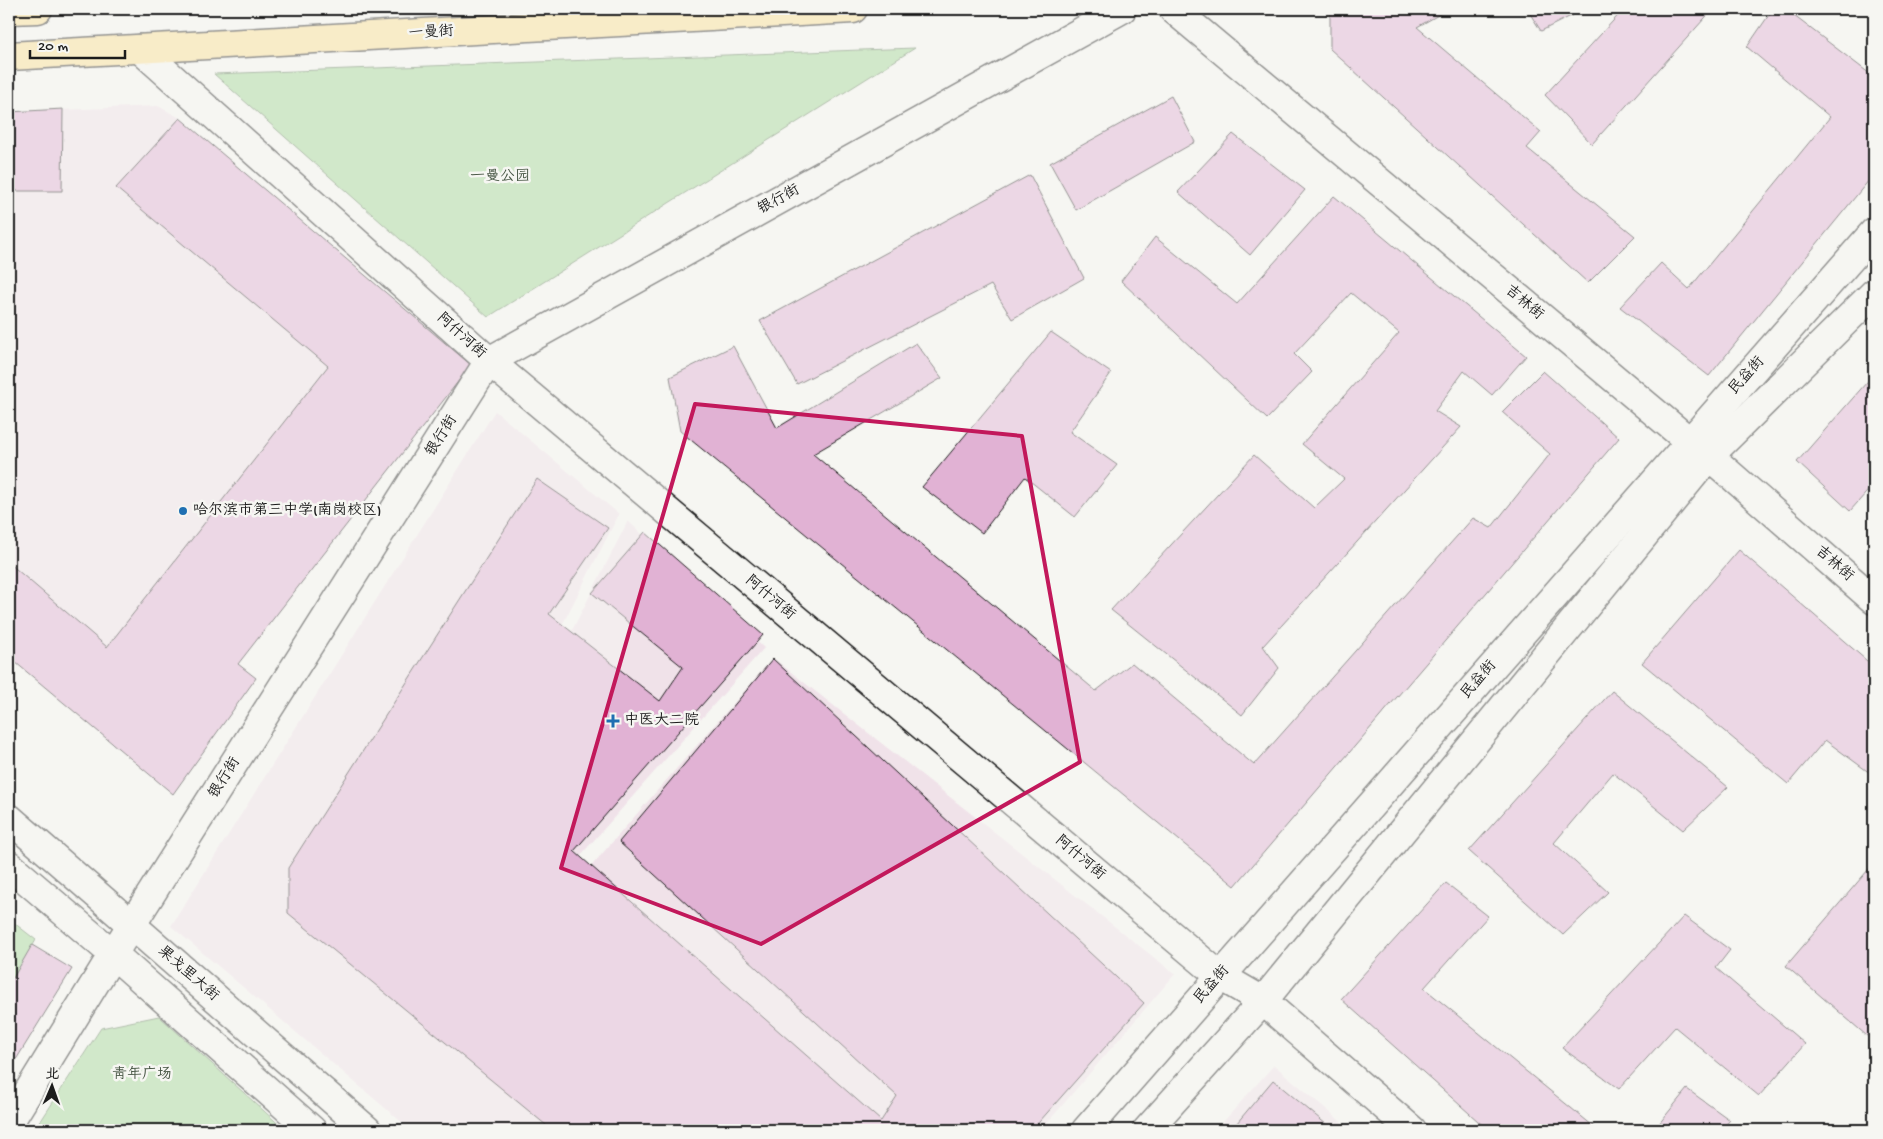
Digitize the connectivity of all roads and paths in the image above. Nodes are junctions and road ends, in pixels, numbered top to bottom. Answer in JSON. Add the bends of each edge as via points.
{"nodes":[{"id":1,"x":38,"y":9,"type":"edge"},
{"id":2,"x":853,"y":9,"type":"edge"},
{"id":3,"x":1122,"y":9,"type":"edge"},
{"id":4,"x":1173,"y":9,"type":"edge"},
{"id":5,"x":9,"y":10,"type":"edge"},
{"id":6,"x":140,"y":50,"type":"junction"},
{"id":7,"x":9,"y":56,"type":"edge"},
{"id":8,"x":1874,"y":232,"type":"edge"},
{"id":9,"x":1874,"y":293,"type":"edge"},
{"id":10,"x":489,"y":361,"type":"junction"},
{"id":11,"x":1699,"y":449,"type":"junction"},
{"id":12,"x":1874,"y":600,"type":"edge"},
{"id":13,"x":9,"y":818,"type":"edge"},
{"id":14,"x":9,"y":866,"type":"edge"},
{"id":15,"x":132,"y":925,"type":"junction"},
{"id":16,"x":113,"y":954,"type":"junction"},
{"id":17,"x":1220,"y":976,"type":"junction"},
{"id":18,"x":1262,"y":1001,"type":"junction"},
{"id":19,"x":9,"y":1123,"type":"edge"},
{"id":20,"x":312,"y":1130,"type":"edge"},
{"id":21,"x":367,"y":1130,"type":"edge"},
{"id":22,"x":1086,"y":1130,"type":"edge"},
{"id":23,"x":1147,"y":1130,"type":"edge"},
{"id":24,"x":1412,"y":1130,"type":"edge"}],
"edges":[{"from":1,"to":5,"type":"main road"},
{"from":2,"to":6,"type":"main road","name":"一曼街"},
{"from":3,"to":10,"type":"street","name":"银行街"},
{"from":4,"to":11,"type":"street","name":"吉林街"},
{"from":6,"to":7,"type":"main road","name":"一曼街"},
{"from":6,"to":10,"type":"street","name":"阿什河街"},
{"from":8,"to":11,"type":"street","name":"民益街"},
{"from":9,"to":11,"type":"street","name":"民益街"},
{"from":10,"to":15,"type":"street","name":"银行街"},
{"from":10,"to":17,"type":"street","name":"阿什河街"},
{"from":11,"to":12,"type":"street","name":"吉林街"},
{"from":11,"to":17,"type":"street","name":"民益街"},
{"from":11,"to":18,"type":"street","name":"民益街"},
{"from":13,"to":15,"type":"street","name":"果戈里大街"},
{"from":14,"to":16,"type":"street"},
{"from":15,"to":16,"type":"street","name":"银行街"},
{"from":15,"to":21,"type":"street","name":"果戈里大街"},
{"from":16,"to":19,"type":"street","name":"银行街"},
{"from":16,"to":20,"type":"street"},
{"from":17,"to":18,"type":"street","name":"阿什河街"},
{"from":17,"to":22,"type":"street","name":"民益街"},
{"from":18,"to":23,"type":"street","name":"民益街"},
{"from":18,"to":24,"type":"street","name":"阿什河街"}]}
